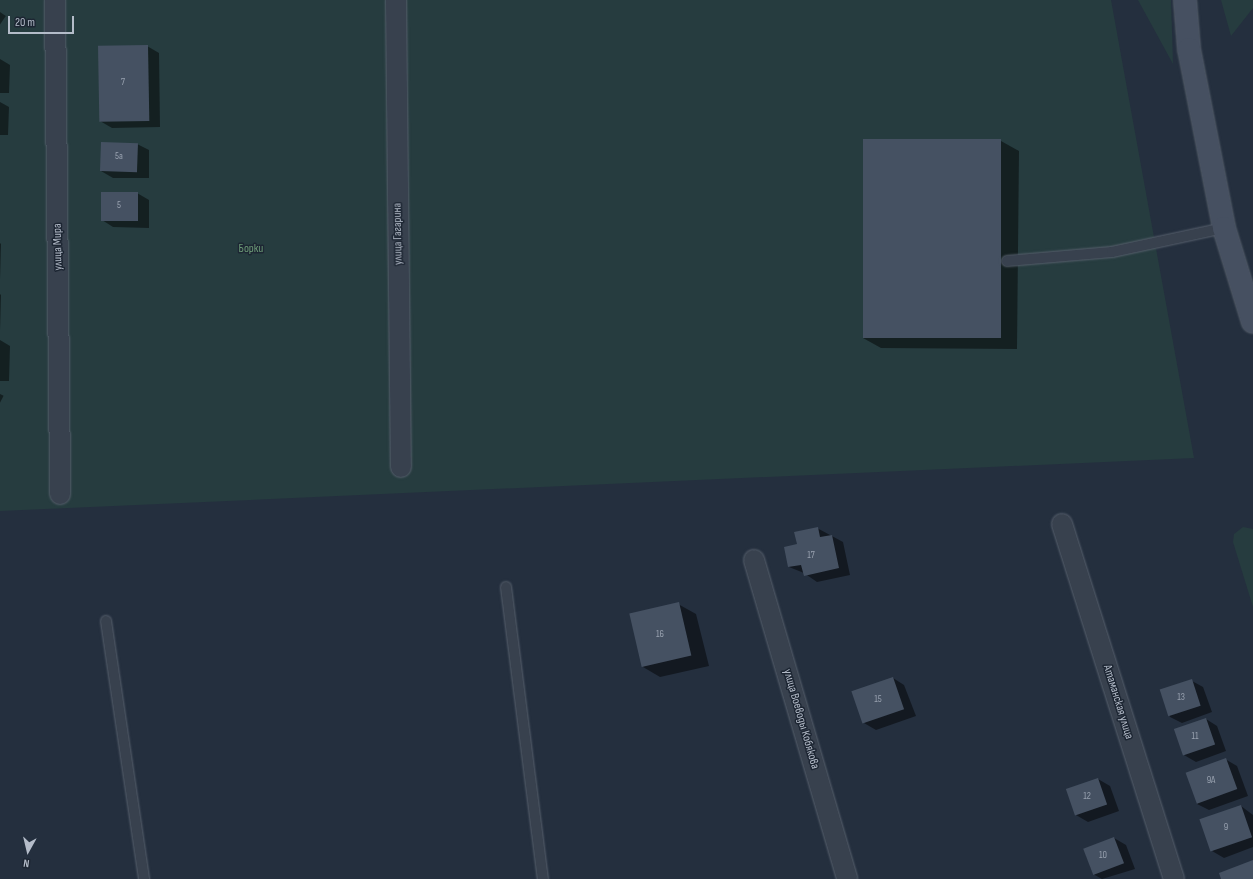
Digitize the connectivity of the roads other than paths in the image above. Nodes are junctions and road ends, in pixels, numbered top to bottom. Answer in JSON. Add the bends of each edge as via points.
{"nodes":[{"id":1,"x":55,"y":0,"type":"edge"},
{"id":2,"x":396,"y":0,"type":"edge"},
{"id":3,"x":1185,"y":0,"type":"edge"},
{"id":4,"x":1224,"y":228,"type":"junction"},
{"id":5,"x":1007,"y":261,"type":"dead end"},
{"id":6,"x":1253,"y":322,"type":"edge"},
{"id":7,"x":401,"y":467,"type":"dead end"},
{"id":8,"x":60,"y":494,"type":"dead end"},
{"id":9,"x":1062,"y":524,"type":"dead end"},
{"id":10,"x":754,"y":560,"type":"dead end"},
{"id":11,"x":506,"y":587,"type":"dead end"},
{"id":12,"x":106,"y":621,"type":"dead end"},
{"id":13,"x":144,"y":879,"type":"edge"},
{"id":14,"x":543,"y":879,"type":"edge"},
{"id":15,"x":847,"y":879,"type":"edge"},
{"id":16,"x":1174,"y":879,"type":"edge"}],
"edges":[{"from":1,"to":8,"type":"street","name":"улица Мира"},
{"from":2,"to":7,"type":"street","name":"улица Гагарина"},
{"from":3,"to":4,"type":"street","via":[[1189,49]]},
{"from":4,"to":5,"type":"lane","via":[[1112,252]]},
{"from":4,"to":6,"type":"street"},
{"from":9,"to":16,"type":"street","name":"Атаманская улица"},
{"from":10,"to":15,"type":"street","name":"улица Воеводы Кобякова"},
{"from":11,"to":14,"type":"lane"},
{"from":12,"to":13,"type":"lane"}]}
